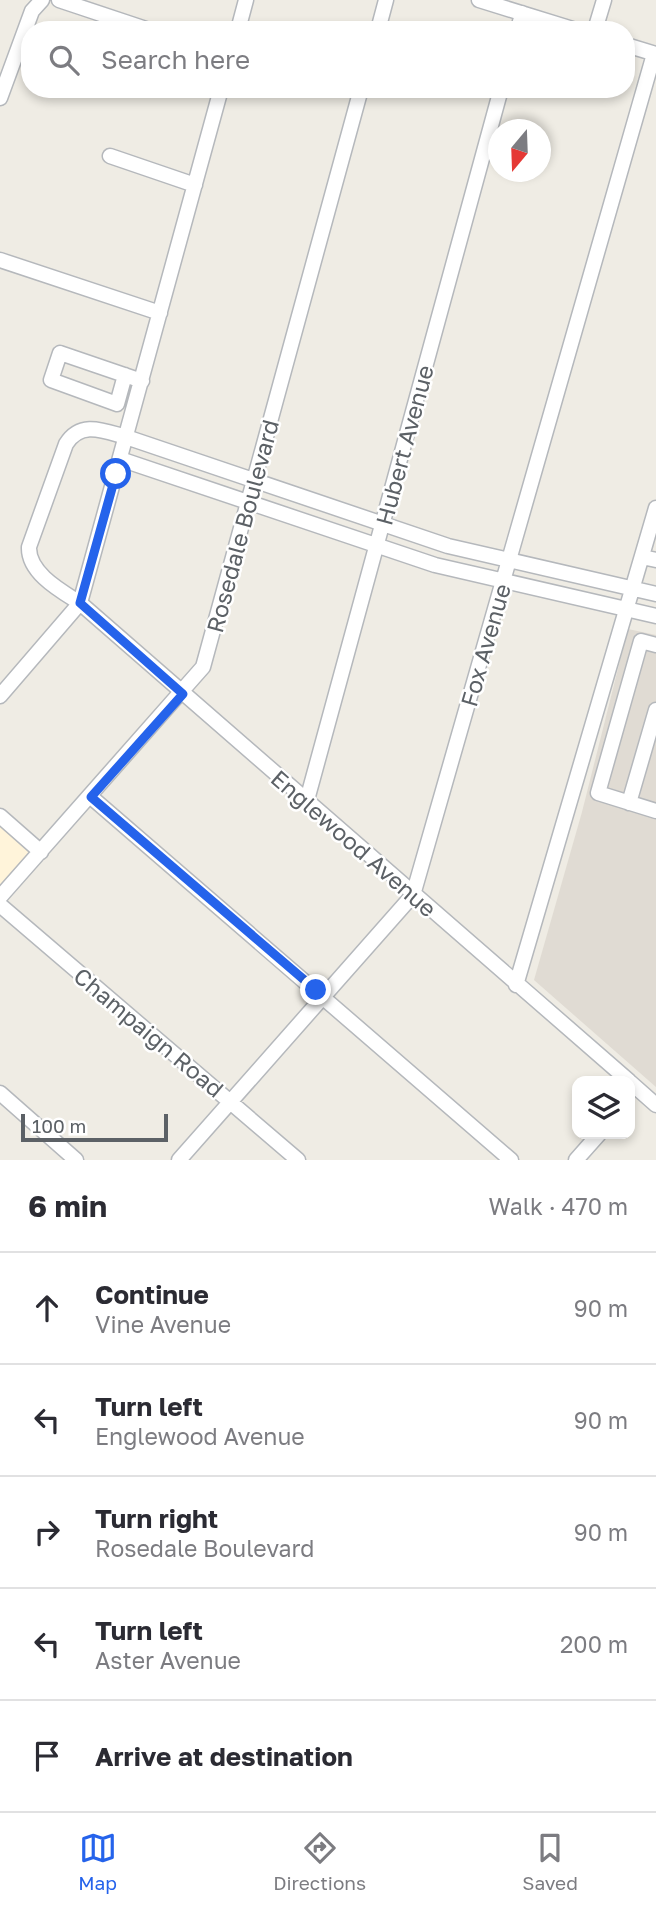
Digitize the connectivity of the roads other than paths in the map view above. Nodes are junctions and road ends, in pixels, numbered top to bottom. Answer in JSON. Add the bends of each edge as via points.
{"nodes":[{"id":1,"x":42,"y":0,"type":"edge"},
{"id":2,"x":59,"y":0,"type":"edge"},
{"id":3,"x":246,"y":0,"type":"edge"},
{"id":4,"x":386,"y":0,"type":"edge"},
{"id":5,"x":479,"y":0,"type":"edge"},
{"id":6,"x":604,"y":0,"type":"edge"},
{"id":7,"x":522,"y":13,"type":"junction"},
{"id":8,"x":28,"y":21,"type":"edge"},
{"id":9,"x":122,"y":21,"type":"edge"},
{"id":10,"x":240,"y":21,"type":"edge"},
{"id":11,"x":380,"y":21,"type":"edge"},
{"id":12,"x":520,"y":21,"type":"edge"},
{"id":13,"x":547,"y":21,"type":"edge"},
{"id":14,"x":598,"y":21,"type":"edge"},
{"id":15,"x":21,"y":41,"type":"edge"},
{"id":16,"x":635,"y":48,"type":"edge"},
{"id":17,"x":655,"y":54,"type":"edge"},
{"id":18,"x":0,"y":98,"type":"edge"},
{"id":19,"x":219,"y":98,"type":"edge"},
{"id":20,"x":359,"y":98,"type":"edge"},
{"id":21,"x":499,"y":98,"type":"edge"},
{"id":22,"x":110,"y":156,"type":"dead end"},
{"id":23,"x":195,"y":185,"type":"junction"},
{"id":24,"x":0,"y":260,"type":"edge"},
{"id":25,"x":160,"y":313,"type":"junction"},
{"id":26,"x":125,"y":375,"type":"junction"},
{"id":27,"x":142,"y":381,"type":"junction"},
{"id":28,"x":126,"y":437,"type":"junction"},
{"id":29,"x":120,"y":459,"type":"junction"},
{"id":30,"x":254,"y":481,"type":"junction"},
{"id":31,"x":248,"y":502,"type":"junction"},
{"id":32,"x":656,"y":508,"type":"edge"},
{"id":33,"x":382,"y":524,"type":"junction"},
{"id":34,"x":377,"y":545,"type":"junction"},
{"id":35,"x":649,"y":559,"type":"edge"},
{"id":36,"x":509,"y":560,"type":"junction"},
{"id":37,"x":503,"y":582,"type":"junction"},
{"id":38,"x":633,"y":589,"type":"junction"},
{"id":39,"x":656,"y":594,"type":"edge"},
{"id":40,"x":80,"y":603,"type":"junction"},
{"id":41,"x":627,"y":609,"type":"junction"},
{"id":42,"x":656,"y":616,"type":"edge"},
{"id":43,"x":656,"y":645,"type":"edge"},
{"id":44,"x":3,"y":687,"type":"edge"},
{"id":45,"x":183,"y":694,"type":"junction"},
{"id":46,"x":656,"y":710,"type":"edge"},
{"id":47,"x":581,"y":770,"type":"junction"},
{"id":48,"x":603,"y":776,"type":"junction"},
{"id":49,"x":598,"y":793,"type":"junction"},
{"id":50,"x":574,"y":796,"type":"junction"},
{"id":51,"x":91,"y":797,"type":"junction"},
{"id":52,"x":307,"y":800,"type":"junction"},
{"id":53,"x":629,"y":803,"type":"junction"},
{"id":54,"x":656,"y":811,"type":"edge"},
{"id":55,"x":0,"y":816,"type":"edge"},
{"id":56,"x":41,"y":852,"type":"junction"},
{"id":57,"x":413,"y":895,"type":"junction"},
{"id":58,"x":0,"y":897,"type":"edge"},
{"id":59,"x":0,"y":905,"type":"edge"},
{"id":60,"x":516,"y":985,"type":"junction"},
{"id":61,"x":324,"y":997,"type":"junction"},
{"id":62,"x":618,"y":1076,"type":"edge"},
{"id":63,"x":635,"y":1090,"type":"edge"},
{"id":64,"x":0,"y":1093,"type":"edge"},
{"id":65,"x":231,"y":1102,"type":"junction"},
{"id":66,"x":656,"y":1105,"type":"edge"},
{"id":67,"x":595,"y":1139,"type":"edge"},
{"id":68,"x":76,"y":1160,"type":"edge"},
{"id":69,"x":179,"y":1160,"type":"edge"},
{"id":70,"x":298,"y":1160,"type":"edge"},
{"id":71,"x":511,"y":1160,"type":"edge"},
{"id":72,"x":576,"y":1160,"type":"edge"}],
"edges":[{"from":1,"to":8,"type":"street"},
{"from":2,"to":9,"type":"street"},
{"from":3,"to":10,"type":"street"},
{"from":4,"to":11,"type":"street"},
{"from":5,"to":7,"type":"street"},
{"from":6,"to":14,"type":"street"},
{"from":7,"to":12,"type":"street"},
{"from":7,"to":13,"type":"street"},
{"from":15,"to":18,"type":"street"},
{"from":16,"to":17,"type":"street"},
{"from":17,"to":36,"type":"street","name":"Fox Avenue"},
{"from":19,"to":23,"type":"street"},
{"from":20,"to":30,"type":"street","name":"Rosedale Boulevard"},
{"from":21,"to":33,"type":"street","name":"Hubert Avenue"},
{"from":22,"to":23,"type":"street"},
{"from":23,"to":25,"type":"street"},
{"from":24,"to":25,"type":"street"},
{"from":25,"to":27,"type":"street"},
{"from":26,"to":26,"type":"street","via":[[117,404],[51,380],[60,353]]},
{"from":26,"to":27,"type":"street"},
{"from":27,"to":28,"type":"street"},
{"from":28,"to":29,"type":"street"},
{"from":28,"to":30,"type":"street","name":"Englewood Avenue"},
{"from":28,"to":40,"type":"street","name":"Englewood Avenue","via":[[87,428],[71,436],[31,541],[29,555],[36,568]]},
{"from":29,"to":31,"type":"street"},
{"from":29,"to":40,"type":"street"},
{"from":30,"to":31,"type":"street","name":"Rosedale Boulevard"},
{"from":30,"to":33,"type":"street","name":"Englewood Avenue"},
{"from":31,"to":34,"type":"street"},
{"from":31,"to":45,"type":"street","name":"Rosedale Boulevard","via":[[204,667]]},
{"from":32,"to":35,"type":"street"},
{"from":33,"to":34,"type":"street","name":"Hubert Avenue"},
{"from":33,"to":36,"type":"street","name":"Englewood Avenue"},
{"from":34,"to":37,"type":"street"},
{"from":34,"to":52,"type":"street","name":"Hubert Avenue"},
{"from":35,"to":38,"type":"street"},
{"from":36,"to":37,"type":"street","name":"Fox Avenue"},
{"from":36,"to":38,"type":"street","name":"Englewood Avenue"},
{"from":37,"to":41,"type":"street"},
{"from":37,"to":57,"type":"street","name":"Fox Avenue"},
{"from":38,"to":39,"type":"street","name":"Englewood Avenue"},
{"from":38,"to":41,"type":"street"},
{"from":40,"to":44,"type":"street"},
{"from":40,"to":45,"type":"street","name":"Englewood Avenue"},
{"from":41,"to":42,"type":"street"},
{"from":41,"to":47,"type":"street"},
{"from":43,"to":48,"type":"street","via":[[641,641]]},
{"from":45,"to":51,"type":"street","name":"Rosedale Boulevard"},
{"from":45,"to":52,"type":"street","name":"Englewood Avenue"},
{"from":46,"to":53,"type":"street"},
{"from":47,"to":48,"type":"street"},
{"from":47,"to":50,"type":"street"},
{"from":48,"to":49,"type":"street"},
{"from":49,"to":50,"type":"street"},
{"from":49,"to":53,"type":"street"},
{"from":50,"to":60,"type":"street"},
{"from":51,"to":56,"type":"street","name":"Rosedale Boulevard"},
{"from":51,"to":61,"type":"street"},
{"from":52,"to":57,"type":"street","name":"Englewood Avenue"},
{"from":53,"to":54,"type":"street"},
{"from":55,"to":56,"type":"street"},
{"from":56,"to":58,"type":"street","name":"Rosedale Boulevard"},
{"from":57,"to":60,"type":"street","name":"Englewood Avenue"},
{"from":57,"to":61,"type":"street","name":"Fox Avenue"},
{"from":59,"to":65,"type":"street","name":"Champaign Road"},
{"from":60,"to":62,"type":"street","name":"Englewood Avenue"},
{"from":61,"to":65,"type":"street","name":"Fox Avenue"},
{"from":61,"to":71,"type":"street"},
{"from":63,"to":66,"type":"street","name":"Englewood Avenue"},
{"from":64,"to":68,"type":"street"},
{"from":65,"to":69,"type":"street","name":"Fox Avenue"},
{"from":65,"to":70,"type":"street","name":"Champaign Road"},
{"from":67,"to":72,"type":"street"}]}
